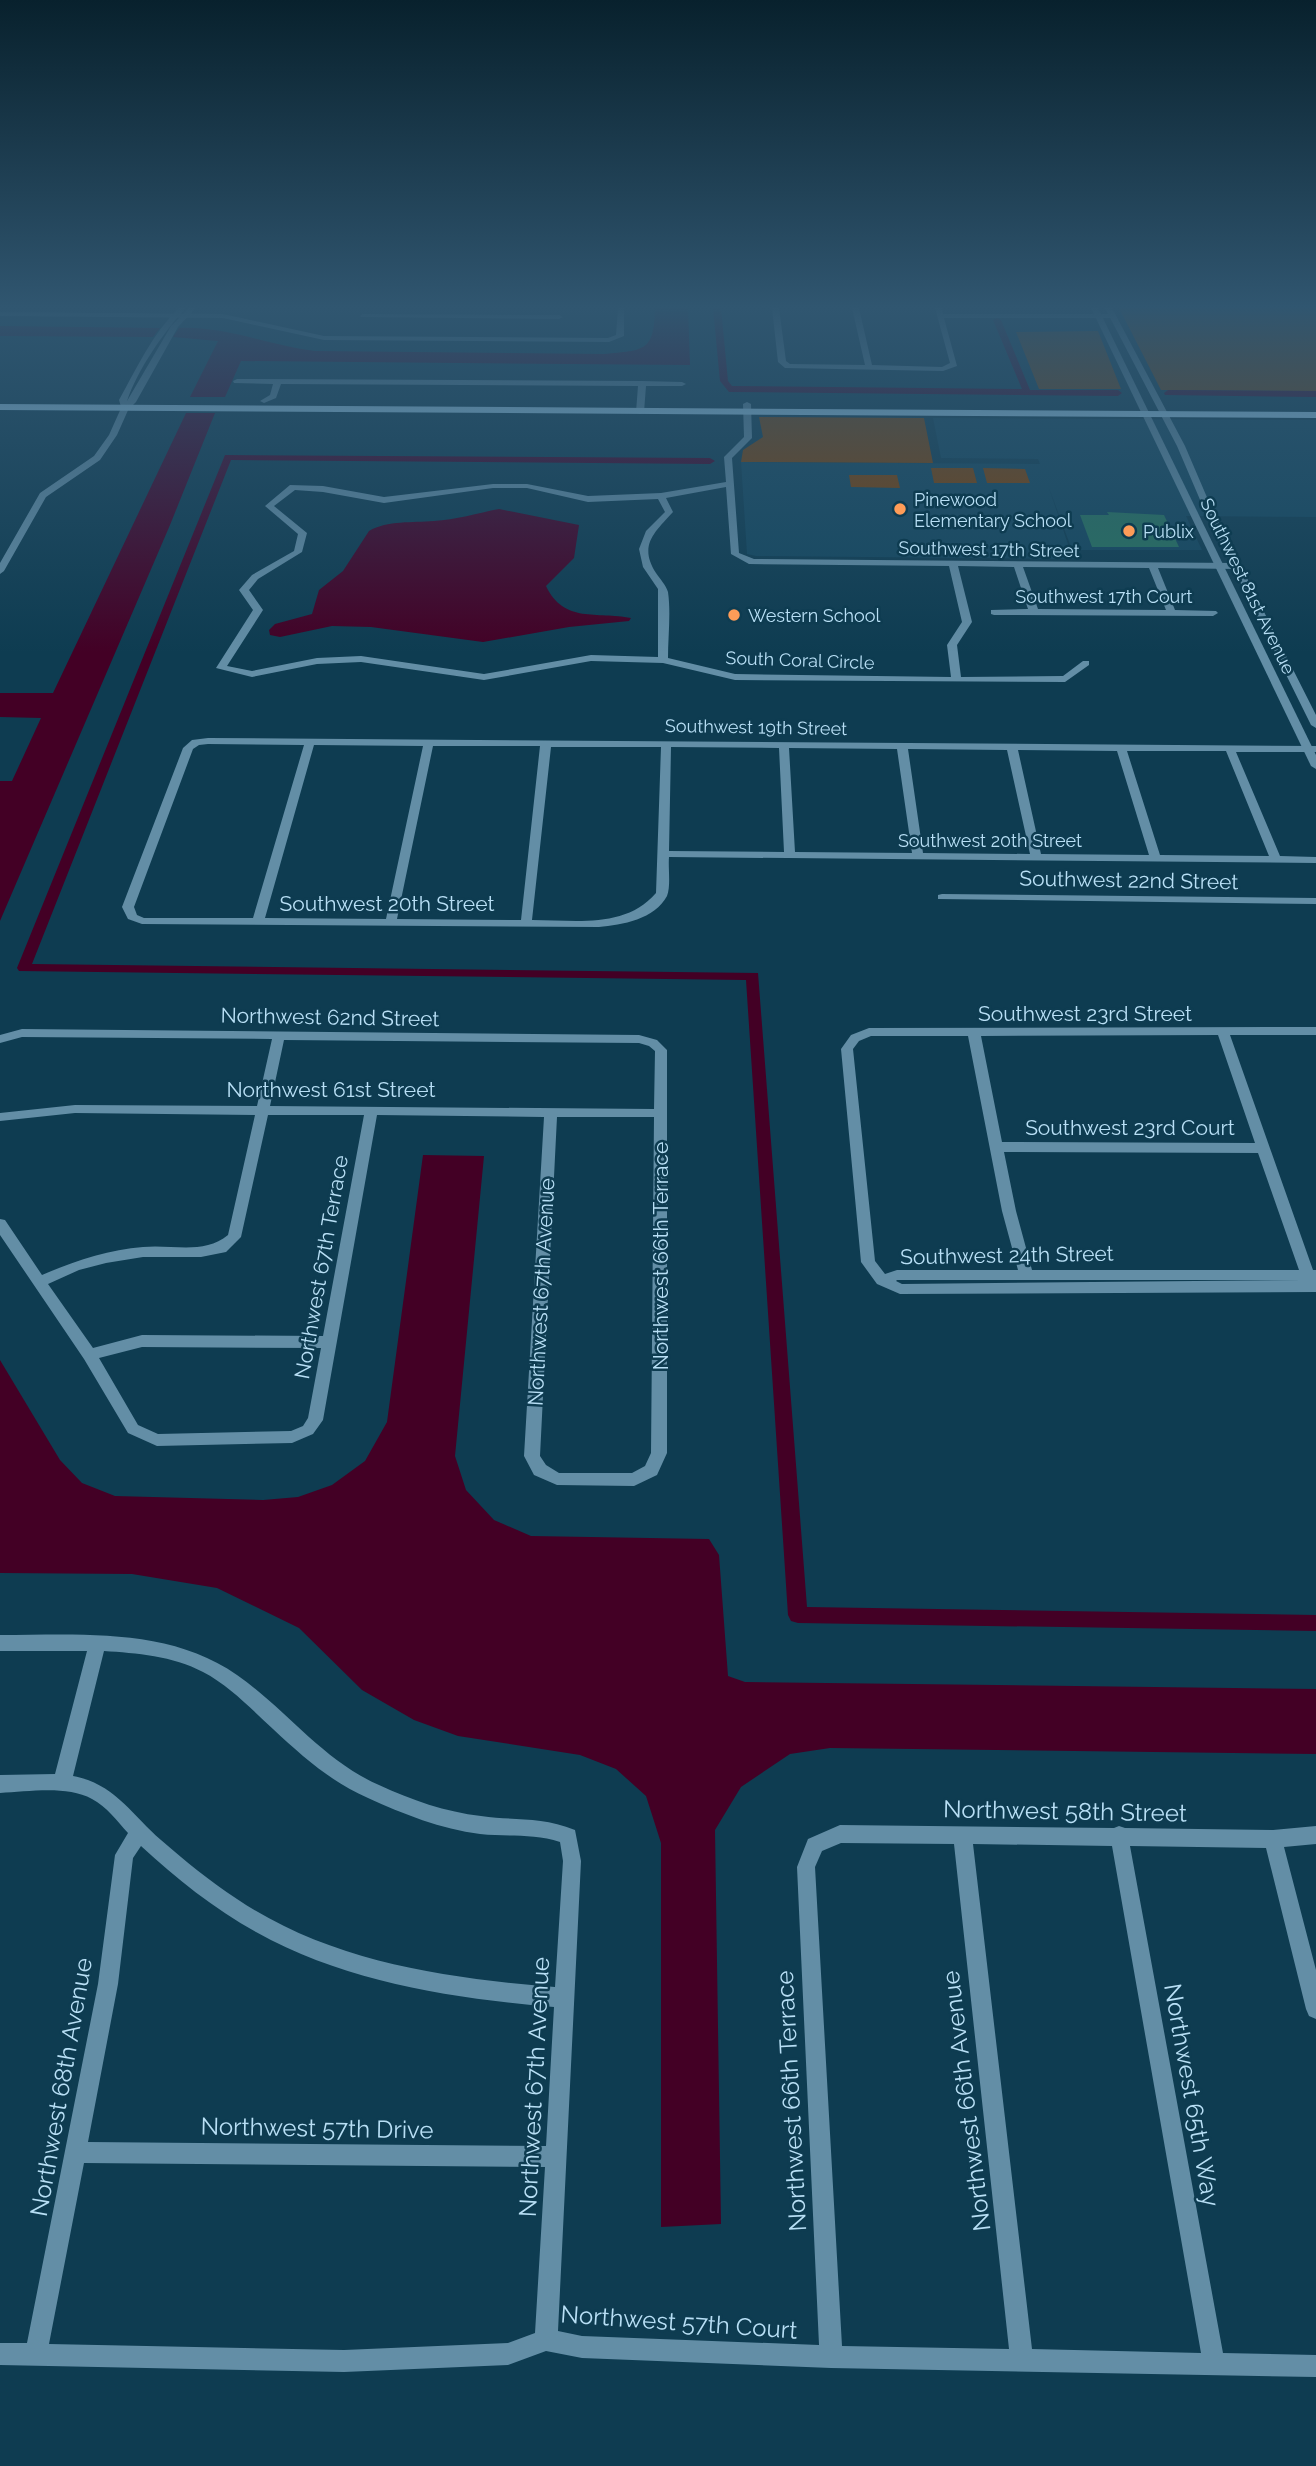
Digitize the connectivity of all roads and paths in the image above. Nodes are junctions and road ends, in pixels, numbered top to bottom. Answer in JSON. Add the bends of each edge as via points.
{"nodes":[{"id":1,"x":118,"y":423,"type":"edge"},
{"id":2,"x":748,"y":423,"type":"edge"},
{"id":3,"x":1150,"y":423,"type":"edge"},
{"id":4,"x":1169,"y":423,"type":"edge"},
{"id":5,"x":730,"y":484,"type":"junction"},
{"id":6,"x":661,"y":496,"type":"junction"},
{"id":7,"x":953,"y":565,"type":"junction"},
{"id":8,"x":1018,"y":565,"type":"junction"},
{"id":9,"x":1153,"y":566,"type":"junction"},
{"id":10,"x":1220,"y":566,"type":"junction"},
{"id":11,"x":1236,"y":566,"type":"junction"},
{"id":12,"x":0,"y":571,"type":"edge"},
{"id":13,"x":994,"y":612,"type":"dead end"},
{"id":14,"x":1034,"y":612,"type":"junction"},
{"id":15,"x":1172,"y":613,"type":"junction"},
{"id":16,"x":1213,"y":613,"type":"dead end"},
{"id":17,"x":663,"y":660,"type":"junction"},
{"id":18,"x":1086,"y":663,"type":"dead end"},
{"id":19,"x":956,"y":680,"type":"junction"},
{"id":20,"x":1316,"y":725,"type":"edge"},
{"id":21,"x":310,"y":741,"type":"junction"},
{"id":22,"x":429,"y":742,"type":"junction"},
{"id":23,"x":546,"y":743,"type":"junction"},
{"id":24,"x":666,"y":744,"type":"junction"},
{"id":25,"x":784,"y":745,"type":"junction"},
{"id":26,"x":902,"y":746,"type":"junction"},
{"id":27,"x":1012,"y":747,"type":"junction"},
{"id":28,"x":1121,"y":748,"type":"junction"},
{"id":29,"x":1230,"y":749,"type":"junction"},
{"id":30,"x":1312,"y":749,"type":"edge"},
{"id":31,"x":1316,"y":766,"type":"edge"},
{"id":32,"x":664,"y":854,"type":"junction"},
{"id":33,"x":790,"y":855,"type":"junction"},
{"id":34,"x":918,"y":856,"type":"junction"},
{"id":35,"x":1036,"y":858,"type":"junction"},
{"id":36,"x":1156,"y":859,"type":"junction"},
{"id":37,"x":1276,"y":860,"type":"junction"},
{"id":38,"x":1316,"y":860,"type":"edge"},
{"id":39,"x":942,"y":897,"type":"dead end"},
{"id":40,"x":1316,"y":901,"type":"edge"},
{"id":41,"x":132,"y":917,"type":"joint"},
{"id":42,"x":258,"y":921,"type":"junction"},
{"id":43,"x":391,"y":922,"type":"junction"},
{"id":44,"x":526,"y":923,"type":"junction"},
{"id":45,"x":1316,"y":1031,"type":"edge"},
{"id":46,"x":974,"y":1032,"type":"junction"},
{"id":47,"x":1223,"y":1032,"type":"junction"},
{"id":48,"x":279,"y":1036,"type":"junction"},
{"id":49,"x":3,"y":1038,"type":"edge"},
{"id":50,"x":653,"y":1043,"type":"joint"},
{"id":51,"x":261,"y":1110,"type":"junction"},
{"id":52,"x":371,"y":1111,"type":"junction"},
{"id":53,"x":551,"y":1111,"type":"junction"},
{"id":54,"x":661,"y":1114,"type":"junction"},
{"id":55,"x":0,"y":1117,"type":"edge"},
{"id":56,"x":996,"y":1147,"type":"junction"},
{"id":57,"x":1264,"y":1148,"type":"junction"},
{"id":58,"x":0,"y":1224,"type":"edge"},
{"id":59,"x":1026,"y":1274,"type":"junction"},
{"id":60,"x":882,"y":1280,"type":"junction"},
{"id":61,"x":1313,"y":1281,"type":"edge"},
{"id":62,"x":38,"y":1282,"type":"junction"},
{"id":63,"x":328,"y":1342,"type":"junction"},
{"id":64,"x":89,"y":1355,"type":"junction"},
{"id":65,"x":651,"y":1470,"type":"joint"},
{"id":66,"x":0,"y":1643,"type":"edge"},
{"id":67,"x":97,"y":1644,"type":"junction"},
{"id":68,"x":0,"y":1784,"type":"edge"},
{"id":69,"x":62,"y":1784,"type":"junction"},
{"id":70,"x":139,"y":1832,"type":"junction"},
{"id":71,"x":962,"y":1834,"type":"junction"},
{"id":72,"x":1119,"y":1835,"type":"junction"},
{"id":73,"x":1316,"y":1835,"type":"edge"},
{"id":74,"x":1273,"y":1839,"type":"junction"},
{"id":75,"x":815,"y":1845,"type":"joint"},
{"id":76,"x":564,"y":1998,"type":"junction"},
{"id":77,"x":1316,"y":2009,"type":"edge"},
{"id":78,"x":77,"y":2152,"type":"junction"},
{"id":79,"x":557,"y":2157,"type":"junction"},
{"id":80,"x":546,"y":2340,"type":"junction"},
{"id":81,"x":0,"y":2354,"type":"edge"},
{"id":82,"x":36,"y":2355,"type":"junction"},
{"id":83,"x":831,"y":2357,"type":"junction"},
{"id":84,"x":1022,"y":2361,"type":"junction"},
{"id":85,"x":1214,"y":2365,"type":"junction"},
{"id":86,"x":1316,"y":2366,"type":"edge"}],
"edges":[{"from":1,"to":12,"type":"street","via":[[97,458],[43,495]]},
{"from":2,"to":5,"type":"street","via":[[748,438],[728,457]]},
{"from":3,"to":10,"type":"street","name":"Southwest 81st Avenue"},
{"from":4,"to":11,"type":"street","name":"Southwest 81st Avenue"},
{"from":5,"to":6,"type":"street"},
{"from":5,"to":7,"type":"street","name":"Southwest 17th Street","via":[[735,554],[741,559]]},
{"from":6,"to":17,"type":"street","via":[[669,512],[652,526],[641,552],[646,569],[663,589]]},
{"from":6,"to":17,"type":"street","name":"South Coral Circle","via":[[588,499],[527,486],[493,486],[384,500],[293,487],[269,506],[303,533],[298,552],[244,590],[258,610],[221,668],[251,674],[317,660],[361,659],[484,677],[591,658]]},
{"from":7,"to":8,"type":"street","name":"Southwest 17th Street"},
{"from":7,"to":19,"type":"street","via":[[967,622],[952,645]]},
{"from":8,"to":9,"type":"street","name":"Southwest 17th Street"},
{"from":8,"to":14,"type":"street"},
{"from":9,"to":10,"type":"street","name":"Southwest 17th Street"},
{"from":9,"to":15,"type":"street"},
{"from":10,"to":11,"type":"street","name":"Southwest 17th Street"},
{"from":10,"to":30,"type":"street","name":"Southwest 81st Avenue"},
{"from":11,"to":20,"type":"street","name":"Southwest 81st Avenue"},
{"from":13,"to":14,"type":"street","name":"Southwest 17th Court"},
{"from":14,"to":15,"type":"street","name":"Southwest 17th Court"},
{"from":15,"to":16,"type":"street","name":"Southwest 17th Court"},
{"from":17,"to":19,"type":"street","name":"South Coral Circle","via":[[735,677]]},
{"from":18,"to":19,"type":"street","name":"South Coral Circle","via":[[1065,679]]},
{"from":21,"to":22,"type":"street","name":"Southwest 19th Street"},
{"from":21,"to":41,"type":"street","name":"Southwest 19th Street","via":[[196,742],[188,748],[128,907]]},
{"from":21,"to":42,"type":"street"},
{"from":22,"to":23,"type":"street","name":"Southwest 19th Street"},
{"from":22,"to":43,"type":"street"},
{"from":23,"to":24,"type":"street","name":"Southwest 19th Street"},
{"from":23,"to":44,"type":"street"},
{"from":24,"to":25,"type":"street","name":"Southwest 19th Street"},
{"from":24,"to":32,"type":"street"},
{"from":25,"to":26,"type":"street","name":"Southwest 19th Street"},
{"from":25,"to":33,"type":"street"},
{"from":26,"to":27,"type":"street","name":"Southwest 19th Street"},
{"from":26,"to":34,"type":"street"},
{"from":27,"to":28,"type":"street","name":"Southwest 19th Street"},
{"from":27,"to":35,"type":"street"},
{"from":28,"to":29,"type":"street","name":"Southwest 19th Street"},
{"from":28,"to":36,"type":"street"},
{"from":29,"to":30,"type":"street","name":"Southwest 19th Street"},
{"from":29,"to":37,"type":"street"},
{"from":30,"to":31,"type":"street","name":"Southwest 81st Avenue"},
{"from":32,"to":33,"type":"street","name":"Southwest 20th Street"},
{"from":32,"to":44,"type":"street","name":"Southwest 20th Street","via":[[662,894],[641,915],[599,924]]},
{"from":33,"to":34,"type":"street","name":"Southwest 20th Street"},
{"from":34,"to":35,"type":"street","name":"Southwest 20th Street"},
{"from":35,"to":36,"type":"street","name":"Southwest 20th Street"},
{"from":36,"to":37,"type":"street","name":"Southwest 20th Street"},
{"from":37,"to":38,"type":"street","name":"Southwest 20th Street"},
{"from":39,"to":40,"type":"street","name":"Southwest 22nd Street"},
{"from":41,"to":42,"type":"street","name":"Southwest 20th Street","via":[[142,921]]},
{"from":42,"to":43,"type":"street","name":"Southwest 20th Street"},
{"from":43,"to":44,"type":"street","name":"Southwest 20th Street"},
{"from":45,"to":47,"type":"street","name":"Southwest 23rd Street"},
{"from":46,"to":47,"type":"street","name":"Southwest 23rd Street"},
{"from":46,"to":56,"type":"street"},
{"from":46,"to":60,"type":"street","name":"Southwest 23rd Street","via":[[869,1032],[855,1038],[847,1049],[868,1262]]},
{"from":47,"to":57,"type":"street"},
{"from":48,"to":49,"type":"street","name":"Northwest 62nd Street","via":[[22,1032]]},
{"from":48,"to":50,"type":"street","name":"Northwest 62nd Street","via":[[639,1039]]},
{"from":48,"to":51,"type":"street"},
{"from":50,"to":54,"type":"street","name":"Northwest 66th Terrace","via":[[661,1049]]},
{"from":51,"to":52,"type":"street","name":"Northwest 61st Street"},
{"from":51,"to":55,"type":"street","name":"Northwest 61st Street","via":[[75,1109]]},
{"from":51,"to":62,"type":"street","via":[[234,1237],[221,1248],[106,1258]]},
{"from":52,"to":53,"type":"street","name":"Northwest 61st Street"},
{"from":52,"to":63,"type":"street","name":"Northwest 67th Terrace"},
{"from":53,"to":54,"type":"street","name":"Northwest 61st Street"},
{"from":53,"to":65,"type":"street","name":"Northwest 67th Avenue","via":[[533,1456],[540,1470],[557,1479],[634,1480]]},
{"from":54,"to":65,"type":"street","name":"Northwest 66th Terrace","via":[[659,1452]]},
{"from":56,"to":57,"type":"street","name":"Southwest 23rd Court"},
{"from":56,"to":59,"type":"street"},
{"from":57,"to":61,"type":"street"},
{"from":58,"to":62,"type":"street"},
{"from":59,"to":60,"type":"street","name":"Southwest 24th Street","via":[[897,1275]]},
{"from":59,"to":61,"type":"street","name":"Southwest 24th Street"},
{"from":60,"to":61,"type":"street","name":"Southwest 24th Street","via":[[900,1289]]},
{"from":62,"to":64,"type":"street"},
{"from":63,"to":64,"type":"street","via":[[142,1341]]},
{"from":63,"to":64,"type":"street","name":"Northwest 67th Terrace","via":[[315,1420],[308,1430],[292,1437],[145,1437],[133,1429]]},
{"from":66,"to":67,"type":"street"},
{"from":67,"to":69,"type":"street"},
{"from":67,"to":76,"type":"street","name":"Northwest 67th Avenue","via":[[190,1658],[230,1678],[312,1756],[359,1785],[417,1808],[480,1825],[549,1827],[568,1836],[572,1861]]},
{"from":68,"to":69,"type":"street"},
{"from":69,"to":70,"type":"street","via":[[89,1789],[110,1800]]},
{"from":70,"to":76,"type":"street","via":[[199,1883],[262,1925],[320,1955],[392,1977]]},
{"from":70,"to":78,"type":"street","name":"Northwest 68th Avenue","via":[[124,1855],[108,1984]]},
{"from":71,"to":72,"type":"street","name":"Northwest 58th Street"},
{"from":71,"to":75,"type":"street","name":"Northwest 58th Street","via":[[840,1834]]},
{"from":71,"to":84,"type":"street","name":"Northwest 66th Avenue"},
{"from":72,"to":74,"type":"street","name":"Northwest 58th Street"},
{"from":72,"to":85,"type":"street","name":"Northwest 65th Way"},
{"from":73,"to":74,"type":"street","name":"Northwest 58th Street"},
{"from":74,"to":77,"type":"street"},
{"from":75,"to":83,"type":"street","name":"Northwest 66th Terrace","via":[[806,1867]]},
{"from":76,"to":79,"type":"street","name":"Northwest 67th Avenue"},
{"from":78,"to":79,"type":"street","name":"Northwest 57th Drive"},
{"from":78,"to":82,"type":"street","name":"Northwest 68th Avenue"},
{"from":79,"to":80,"type":"street","name":"Northwest 67th Avenue"},
{"from":80,"to":82,"type":"street","name":"Northwest 57th Court","via":[[508,2354],[344,2361]]},
{"from":80,"to":83,"type":"street","name":"Northwest 57th Court","via":[[582,2347]]},
{"from":81,"to":82,"type":"street","name":"Northwest 57th Court"},
{"from":83,"to":84,"type":"street","name":"Northwest 57th Court"},
{"from":84,"to":85,"type":"street","name":"Northwest 57th Court"},
{"from":85,"to":86,"type":"street","name":"Northwest 57th Court"}]}
